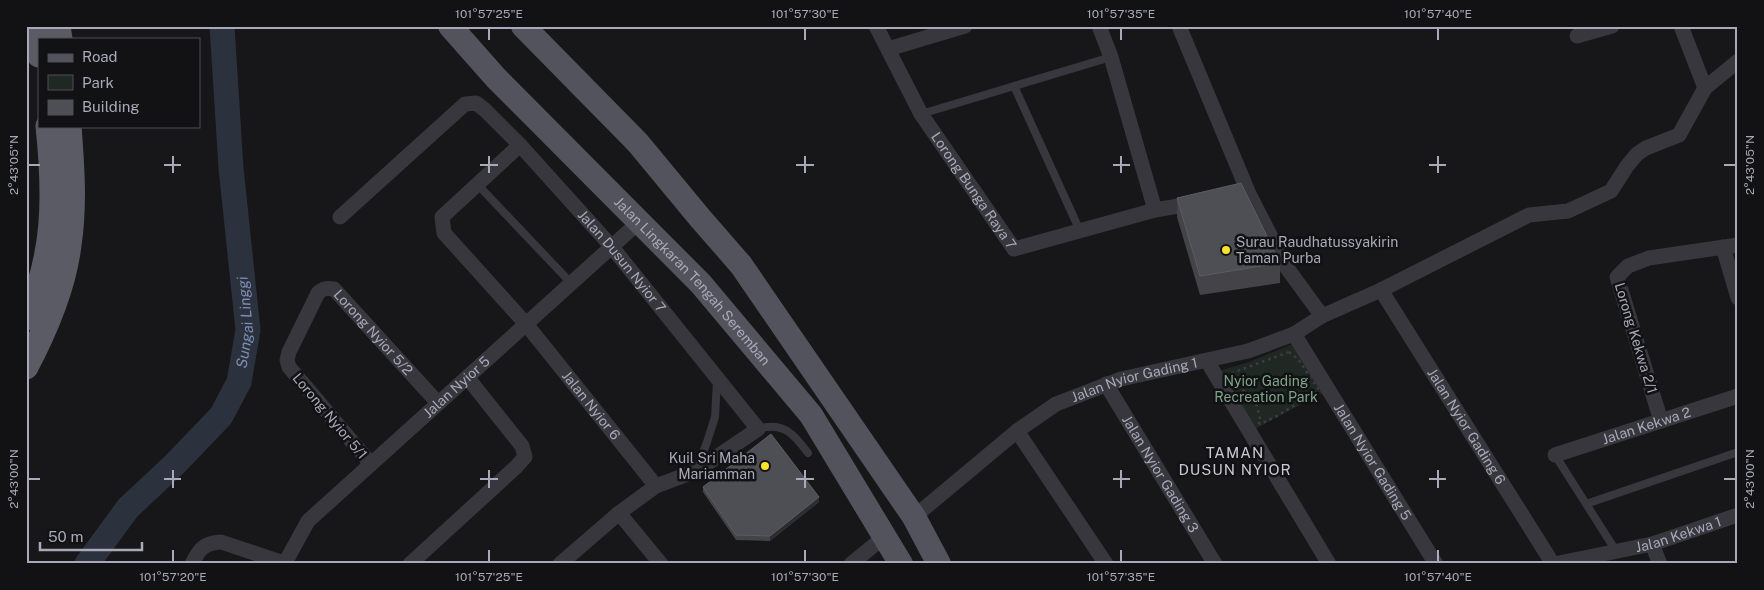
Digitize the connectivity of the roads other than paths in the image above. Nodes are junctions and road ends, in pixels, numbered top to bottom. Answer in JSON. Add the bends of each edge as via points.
{"nodes":[{"id":1,"x":35,"y":26,"type":"edge"},
{"id":2,"x":450,"y":26,"type":"edge"},
{"id":3,"x":523,"y":26,"type":"edge"},
{"id":4,"x":876,"y":26,"type":"edge"},
{"id":5,"x":965,"y":26,"type":"edge"},
{"id":6,"x":1099,"y":26,"type":"edge"},
{"id":7,"x":1179,"y":26,"type":"edge"},
{"id":8,"x":1612,"y":26,"type":"edge"},
{"id":9,"x":1681,"y":26,"type":"edge"},
{"id":10,"x":1577,"y":36,"type":"dead end"},
{"id":11,"x":38,"y":48,"type":"edge"},
{"id":12,"x":888,"y":49,"type":"junction"},
{"id":13,"x":1111,"y":57,"type":"junction"},
{"id":14,"x":1738,"y":61,"type":"edge"},
{"id":15,"x":1014,"y":86,"type":"junction"},
{"id":16,"x":1705,"y":88,"type":"junction"},
{"id":17,"x":921,"y":114,"type":"junction"},
{"id":18,"x":48,"y":128,"type":"edge"},
{"id":19,"x":69,"y":128,"type":"edge"},
{"id":20,"x":520,"y":145,"type":"junction"},
{"id":21,"x":477,"y":184,"type":"junction"},
{"id":22,"x":1249,"y":194,"type":"junction"},
{"id":23,"x":1230,"y":198,"type":"edge"},
{"id":24,"x":1211,"y":201,"type":"edge"},
{"id":25,"x":1155,"y":210,"type":"junction"},
{"id":26,"x":340,"y":217,"type":"dead end"},
{"id":27,"x":639,"y":222,"type":"junction"},
{"id":28,"x":1080,"y":231,"type":"junction"},
{"id":29,"x":612,"y":246,"type":"junction"},
{"id":30,"x":1730,"y":246,"type":"edge"},
{"id":31,"x":571,"y":283,"type":"junction"},
{"id":32,"x":1381,"y":290,"type":"junction"},
{"id":33,"x":1738,"y":298,"type":"edge"},
{"id":34,"x":1322,"y":316,"type":"junction"},
{"id":35,"x":26,"y":318,"type":"edge"},
{"id":36,"x":526,"y":324,"type":"junction"},
{"id":37,"x":1294,"y":334,"type":"junction"},
{"id":38,"x":1207,"y":361,"type":"junction"},
{"id":39,"x":26,"y":367,"type":"edge"},
{"id":40,"x":289,"y":367,"type":"joint"},
{"id":41,"x":467,"y":377,"type":"junction"},
{"id":42,"x":717,"y":378,"type":"junction"},
{"id":43,"x":1106,"y":384,"type":"junction"},
{"id":44,"x":1738,"y":396,"type":"edge"},
{"id":45,"x":438,"y":403,"type":"junction"},
{"id":46,"x":1661,"y":421,"type":"junction"},
{"id":47,"x":758,"y":430,"type":"junction"},
{"id":48,"x":1017,"y":431,"type":"junction"},
{"id":49,"x":1738,"y":452,"type":"edge"},
{"id":50,"x":808,"y":453,"type":"dead end"},
{"id":51,"x":1554,"y":455,"type":"joint"},
{"id":52,"x":371,"y":464,"type":"junction"},
{"id":53,"x":696,"y":471,"type":"junction"},
{"id":54,"x":656,"y":486,"type":"junction"},
{"id":55,"x":1586,"y":504,"type":"junction"},
{"id":56,"x":619,"y":513,"type":"junction"},
{"id":57,"x":1738,"y":515,"type":"edge"},
{"id":58,"x":914,"y":517,"type":"junction"},
{"id":59,"x":884,"y":537,"type":"junction"},
{"id":60,"x":1652,"y":544,"type":"junction"},
{"id":61,"x":1616,"y":551,"type":"junction"},
{"id":62,"x":286,"y":563,"type":"edge"},
{"id":63,"x":192,"y":564,"type":"edge"},
{"id":64,"x":410,"y":564,"type":"edge"},
{"id":65,"x":560,"y":564,"type":"edge"},
{"id":66,"x":661,"y":564,"type":"edge"},
{"id":67,"x":851,"y":564,"type":"edge"},
{"id":68,"x":901,"y":564,"type":"edge"},
{"id":69,"x":939,"y":564,"type":"edge"},
{"id":70,"x":1106,"y":564,"type":"edge"},
{"id":71,"x":1215,"y":564,"type":"edge"},
{"id":72,"x":1329,"y":564,"type":"edge"},
{"id":73,"x":1436,"y":564,"type":"edge"},
{"id":74,"x":1553,"y":564,"type":"edge"},
{"id":75,"x":1660,"y":564,"type":"edge"}],
"edges":[{"from":1,"to":11,"type":"highway"},
{"from":2,"to":27,"type":"main road","name":"Jalan Lingkaran Tengah Seremban","via":[[496,78]]},
{"from":3,"to":58,"type":"main road","via":[[638,143],[740,265]]},
{"from":4,"to":12,"type":"street","name":"Lorong Bunga Raya 7"},
{"from":5,"to":12,"type":"street"},
{"from":6,"to":13,"type":"street"},
{"from":7,"to":22,"type":"street"},
{"from":8,"to":10,"type":"street"},
{"from":9,"to":16,"type":"street"},
{"from":12,"to":17,"type":"street","name":"Lorong Bunga Raya 7"},
{"from":13,"to":15,"type":"lane"},
{"from":13,"to":25,"type":"street"},
{"from":14,"to":16,"type":"street"},
{"from":15,"to":17,"type":"lane"},
{"from":15,"to":28,"type":"lane"},
{"from":16,"to":32,"type":"street","name":"Jalan Nyior Gading 1","via":[[1679,135],[1637,154],[1611,191],[1568,211],[1530,215]]},
{"from":17,"to":28,"type":"street","name":"Lorong Bunga Raya 7","via":[[1014,250]]},
{"from":18,"to":35,"type":"highway","via":[[53,200],[50,240],[44,274]]},
{"from":19,"to":39,"type":"highway","via":[[72,200],[69,245],[59,290]]},
{"from":20,"to":21,"type":"street"},
{"from":20,"to":26,"type":"street","name":"Jalan Dusun Nyior 7","via":[[476,103],[465,104]]},
{"from":20,"to":29,"type":"street","name":"Jalan Dusun Nyior 7"},
{"from":21,"to":31,"type":"lane"},
{"from":21,"to":36,"type":"street","name":"Jalan Nyior 6","via":[[442,217],[444,233]]},
{"from":22,"to":23,"type":"street"},
{"from":22,"to":34,"type":"street","via":[[1287,268]]},
{"from":24,"to":25,"type":"street","name":"Lorong Bunga Raya 7"},
{"from":25,"to":28,"type":"street","name":"Lorong Bunga Raya 7"},
{"from":27,"to":29,"type":"street","name":"Jalan Nyior 5"},
{"from":27,"to":59,"type":"main road","name":"Jalan Lingkaran Tengah Seremban","via":[[701,284],[811,415]]},
{"from":29,"to":31,"type":"street","name":"Jalan Nyior 5"},
{"from":29,"to":42,"type":"street","name":"Jalan Dusun Nyior 7"},
{"from":30,"to":33,"type":"street"},
{"from":30,"to":46,"type":"street","name":"Lorong Kekwa 2/1","via":[[1649,258],[1628,266],[1617,277]]},
{"from":31,"to":36,"type":"street","name":"Jalan Nyior 5"},
{"from":32,"to":34,"type":"street","name":"Jalan Nyior Gading 1"},
{"from":32,"to":74,"type":"street","name":"Jalan Nyior Gading 6"},
{"from":34,"to":37,"type":"street","name":"Jalan Nyior Gading 1"},
{"from":36,"to":41,"type":"street","name":"Jalan Nyior 5"},
{"from":36,"to":54,"type":"street","name":"Jalan Nyior 6"},
{"from":37,"to":38,"type":"street","name":"Jalan Nyior Gading 1","via":[[1248,351]]},
{"from":37,"to":73,"type":"street","name":"Jalan Nyior Gading 5"},
{"from":38,"to":43,"type":"street","name":"Jalan Nyior Gading 1"},
{"from":38,"to":72,"type":"street"},
{"from":40,"to":45,"type":"street","name":"Lorong Nyior 5/2","via":[[288,352],[318,293],[322,289],[334,289]]},
{"from":40,"to":52,"type":"street","name":"Lorong Nyior 5/1"},
{"from":41,"to":45,"type":"street","name":"Jalan Nyior 5"},
{"from":41,"to":64,"type":"street","via":[[522,446],[525,457]]},
{"from":42,"to":47,"type":"street","name":"Jalan Dusun Nyior 7"},
{"from":42,"to":53,"type":"lane","via":[[714,417]]},
{"from":43,"to":48,"type":"street","name":"Jalan Nyior Gading 1","via":[[1056,404]]},
{"from":43,"to":71,"type":"street","name":"Jalan Nyior Gading 3"},
{"from":44,"to":46,"type":"street","name":"Jalan Kekwa 2"},
{"from":45,"to":52,"type":"street","name":"Jalan Nyior 5"},
{"from":46,"to":51,"type":"street","name":"Jalan Kekwa 2"},
{"from":47,"to":50,"type":"lane","via":[[768,426],[782,428],[796,436]]},
{"from":47,"to":53,"type":"street"},
{"from":48,"to":58,"type":"street","name":"Jalan Nyior Gading 1"},
{"from":48,"to":70,"type":"street"},
{"from":49,"to":55,"type":"lane"},
{"from":51,"to":55,"type":"lane"},
{"from":52,"to":62,"type":"street","name":"Jalan Nyior 5","via":[[308,521]]},
{"from":53,"to":54,"type":"street"},
{"from":54,"to":56,"type":"street"},
{"from":55,"to":61,"type":"lane"},
{"from":56,"to":65,"type":"street"},
{"from":56,"to":66,"type":"street"},
{"from":57,"to":60,"type":"street","name":"Jalan Kekwa 1"},
{"from":58,"to":69,"type":"main road"},
{"from":59,"to":67,"type":"street"},
{"from":59,"to":68,"type":"main road","name":"Jalan Lingkaran Tengah Seremban"},
{"from":60,"to":61,"type":"street","name":"Jalan Kekwa 1"},
{"from":60,"to":75,"type":"street"},
{"from":61,"to":74,"type":"street","name":"Jalan Kekwa 1"},
{"from":62,"to":63,"type":"street","via":[[221,542],[210,542],[199,550]]}]}
